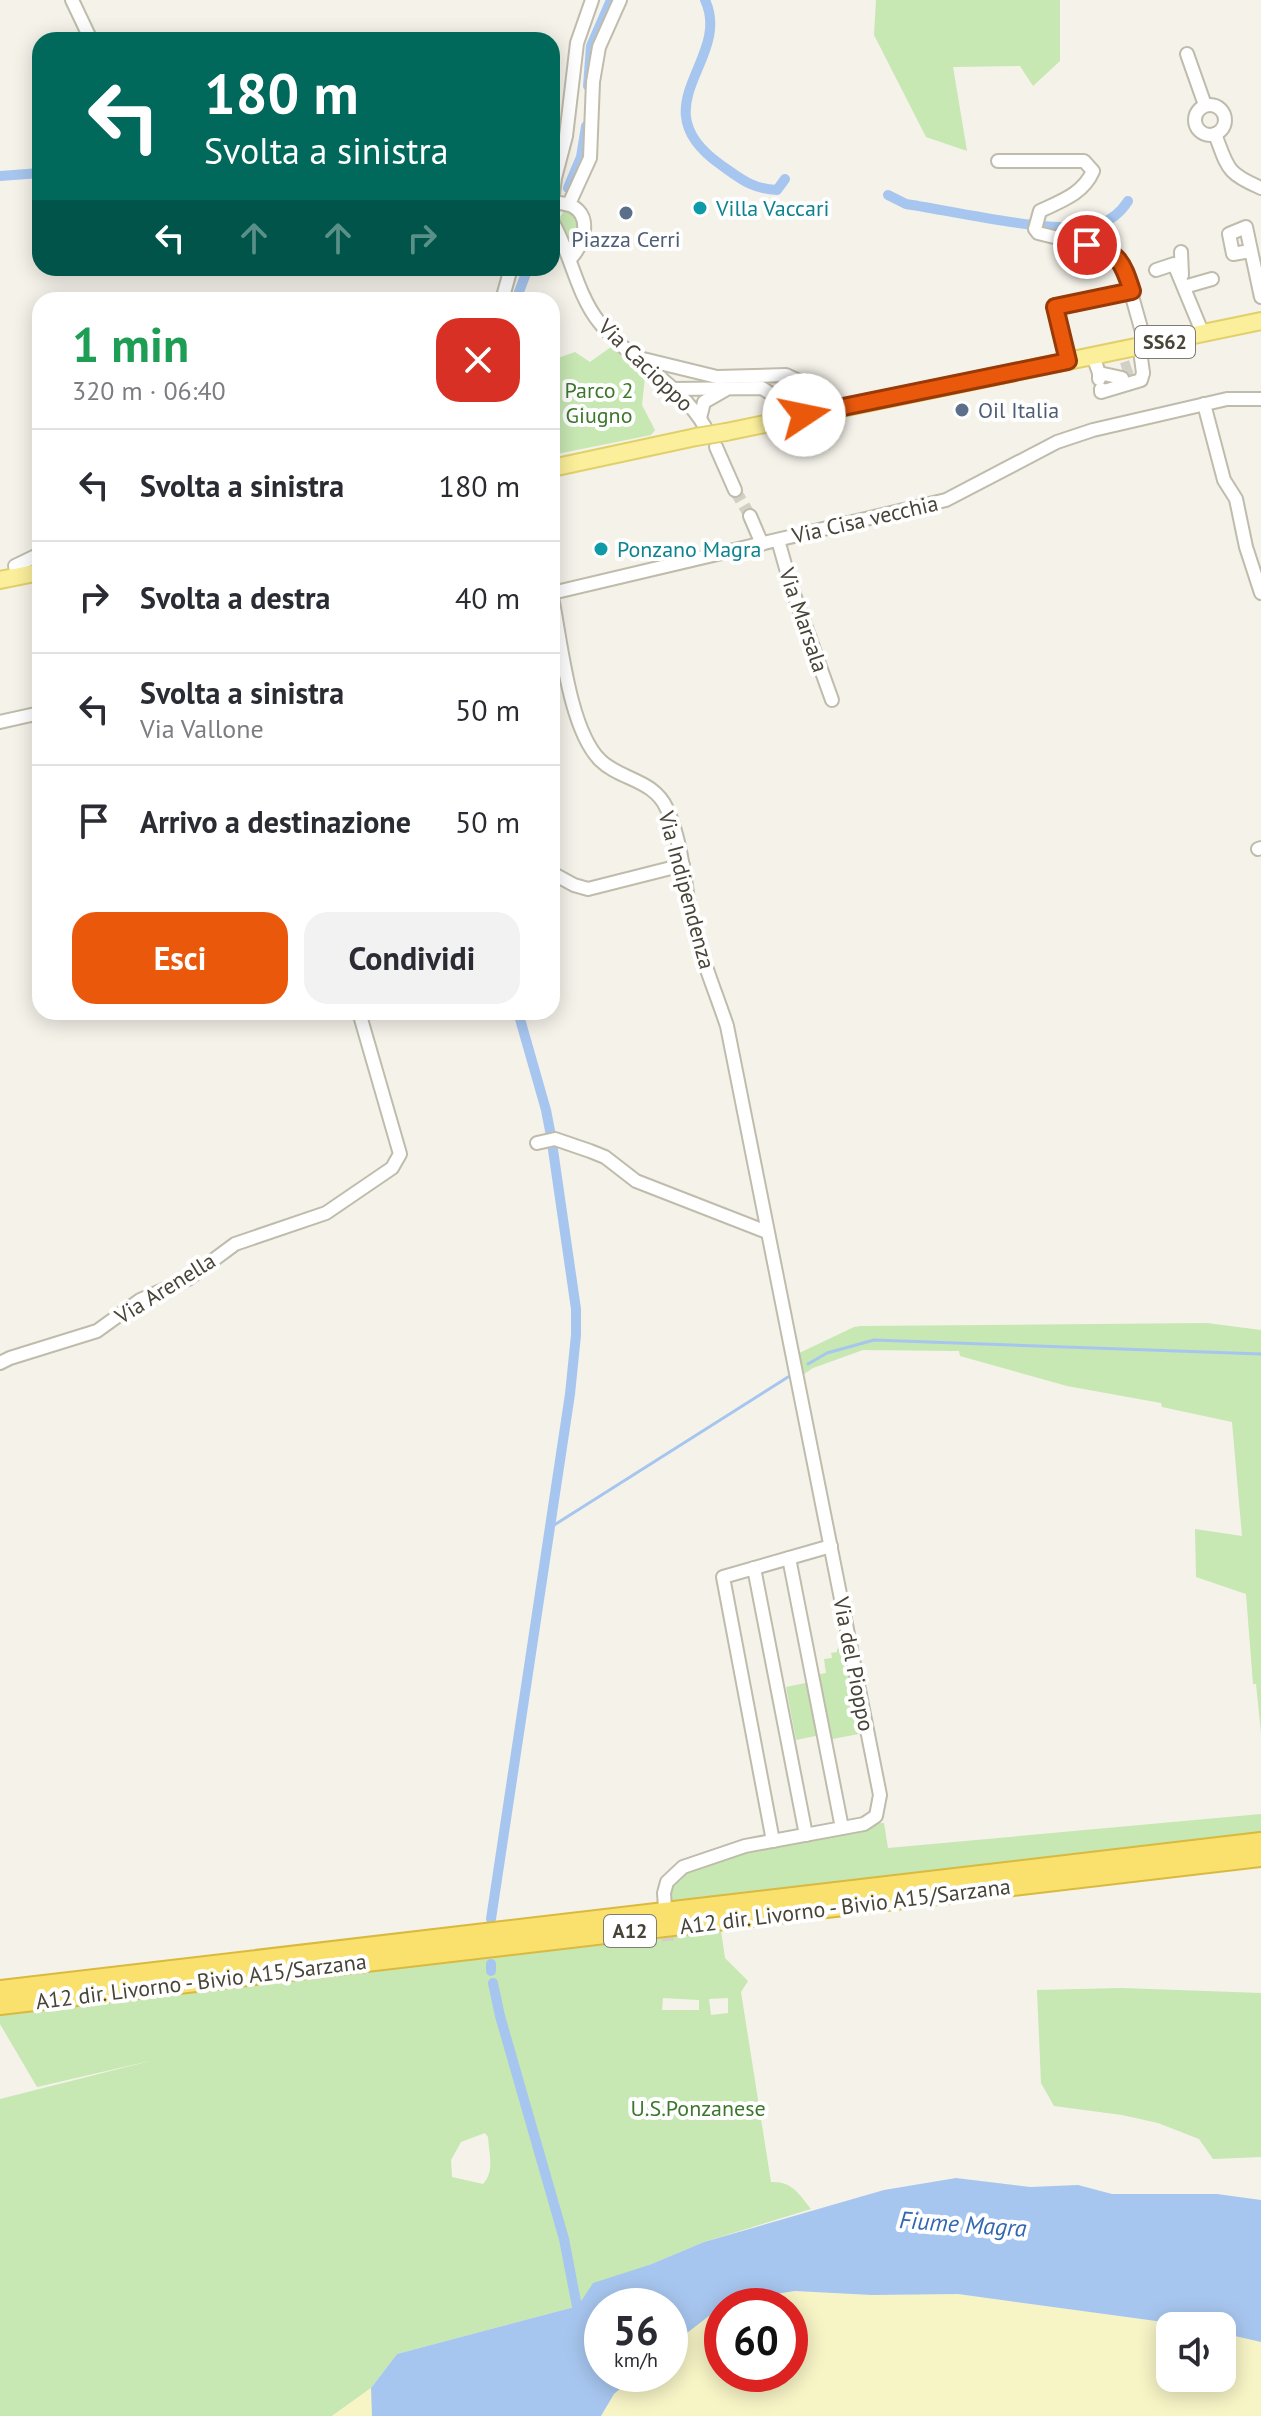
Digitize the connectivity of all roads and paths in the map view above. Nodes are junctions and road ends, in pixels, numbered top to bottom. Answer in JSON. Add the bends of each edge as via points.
{"nodes":[{"id":1,"x":72,"y":0,"type":"edge"},
{"id":2,"x":592,"y":0,"type":"edge"},
{"id":3,"x":620,"y":0,"type":"edge"},
{"id":4,"x":87,"y":32,"type":"edge"},
{"id":5,"x":1187,"y":54,"type":"dead end"},
{"id":6,"x":1205,"y":105,"type":"junction"},
{"id":7,"x":1215,"y":134,"type":"junction"},
{"id":8,"x":998,"y":161,"type":"dead end"},
{"id":9,"x":560,"y":164,"type":"edge"},
{"id":10,"x":1261,"y":188,"type":"edge"},
{"id":11,"x":560,"y":203,"type":"edge"},
{"id":12,"x":569,"y":204,"type":"junction"},
{"id":13,"x":560,"y":237,"type":"edge"},
{"id":14,"x":1250,"y":251,"type":"dead end"},
{"id":15,"x":1181,"y":252,"type":"dead end"},
{"id":16,"x":571,"y":258,"type":"junction"},
{"id":17,"x":1156,"y":270,"type":"dead end"},
{"id":18,"x":1212,"y":279,"type":"dead end"},
{"id":19,"x":1183,"y":285,"type":"junction"},
{"id":20,"x":1132,"y":291,"type":"junction"},
{"id":21,"x":1261,"y":297,"type":"edge"},
{"id":22,"x":1261,"y":321,"type":"edge"},
{"id":23,"x":1203,"y":334,"type":"junction"},
{"id":24,"x":1093,"y":356,"type":"junction"},
{"id":25,"x":635,"y":357,"type":"junction"},
{"id":26,"x":1068,"y":361,"type":"junction"},
{"id":27,"x":686,"y":369,"type":"junction"},
{"id":28,"x":1135,"y":371,"type":"junction"},
{"id":29,"x":1100,"y":380,"type":"junction"},
{"id":30,"x":801,"y":382,"type":"junction"},
{"id":31,"x":731,"y":388,"type":"junction"},
{"id":32,"x":672,"y":389,"type":"junction"},
{"id":33,"x":778,"y":398,"type":"junction"},
{"id":34,"x":1261,"y":399,"type":"edge"},
{"id":35,"x":1204,"y":404,"type":"junction"},
{"id":36,"x":837,"y":408,"type":"junction"},
{"id":37,"x":804,"y":415,"type":"junction"},
{"id":38,"x":772,"y":422,"type":"junction"},
{"id":39,"x":701,"y":427,"type":"junction"},
{"id":40,"x":716,"y":447,"type":"dead end"},
{"id":41,"x":560,"y":466,"type":"edge"},
{"id":42,"x":735,"y":490,"type":"tunnel mouth"},
{"id":43,"x":750,"y":516,"type":"tunnel mouth"},
{"id":44,"x":778,"y":540,"type":"junction"},
{"id":45,"x":762,"y":544,"type":"junction"},
{"id":46,"x":32,"y":558,"type":"edge"},
{"id":47,"x":32,"y":573,"type":"edge"},
{"id":48,"x":18,"y":576,"type":"junction"},
{"id":49,"x":0,"y":580,"type":"edge"},
{"id":50,"x":560,"y":593,"type":"edge"},
{"id":51,"x":1261,"y":593,"type":"edge"},
{"id":52,"x":560,"y":635,"type":"edge"},
{"id":53,"x":832,"y":700,"type":"dead end"},
{"id":54,"x":32,"y":715,"type":"edge"},
{"id":55,"x":0,"y":722,"type":"edge"},
{"id":56,"x":683,"y":865,"type":"junction"},
{"id":57,"x":560,"y":877,"type":"edge"},
{"id":58,"x":361,"y":1020,"type":"edge"},
{"id":59,"x":545,"y":1141,"type":"dead end"},
{"id":60,"x":767,"y":1232,"type":"junction"},
{"id":61,"x":774,"y":1268,"type":"joint"},
{"id":62,"x":0,"y":1363,"type":"edge"},
{"id":63,"x":831,"y":1546,"type":"junction"},
{"id":64,"x":789,"y":1558,"type":"junction"},
{"id":65,"x":754,"y":1568,"type":"junction"},
{"id":66,"x":842,"y":1828,"type":"junction"},
{"id":67,"x":806,"y":1835,"type":"junction"},
{"id":68,"x":773,"y":1841,"type":"junction"},
{"id":69,"x":1261,"y":1842,"type":"edge"},
{"id":70,"x":1261,"y":1857,"type":"edge"},
{"id":71,"x":665,"y":1908,"type":"tunnel mouth"},
{"id":72,"x":0,"y":1990,"type":"edge"},
{"id":73,"x":0,"y":2005,"type":"edge"}],
"edges":[{"from":1,"to":4,"type":"street"},
{"from":2,"to":9,"type":"street","via":[[577,43]]},
{"from":3,"to":12,"type":"street","via":[[599,47],[590,158]]},
{"from":5,"to":6,"type":"street"},
{"from":6,"to":7,"type":"street","via":[[1196,123],[1201,131]]},
{"from":6,"to":7,"type":"street","via":[[1218,107],[1224,115],[1223,128]]},
{"from":7,"to":10,"type":"street","via":[[1228,169]]},
{"from":8,"to":20,"type":"street","via":[[1084,161],[1090,166],[1088,183],[1077,193],[1040,211],[1038,233],[1111,251]]},
{"from":11,"to":12,"type":"street"},
{"from":12,"to":16,"type":"street","via":[[585,228]]},
{"from":13,"to":16,"type":"street","name":"Via Cacioppo"},
{"from":14,"to":21,"type":"street"},
{"from":15,"to":19,"type":"street"},
{"from":16,"to":25,"type":"street","name":"Via Cacioppo","via":[[593,313]]},
{"from":17,"to":19,"type":"street","via":[[1174,264]]},
{"from":18,"to":19,"type":"street"},
{"from":19,"to":23,"type":"street"},
{"from":20,"to":26,"type":"street","via":[[1055,307]]},
{"from":20,"to":28,"type":"street"},
{"from":22,"to":23,"type":"main road","number":"SS62"},
{"from":23,"to":28,"type":"main road","number":"SS62"},
{"from":24,"to":26,"type":"main road","number":"SS62"},
{"from":24,"to":28,"type":"main road","number":"SS62"},
{"from":24,"to":29,"type":"street"},
{"from":25,"to":27,"type":"street"},
{"from":25,"to":32,"type":"street","name":"Via Cacioppo"},
{"from":26,"to":36,"type":"main road","number":"SS62"},
{"from":27,"to":30,"type":"street","via":[[717,377],[786,375]]},
{"from":27,"to":32,"type":"street"},
{"from":28,"to":29,"type":"street"},
{"from":28,"to":29,"type":"street","via":[[1101,392]]},
{"from":30,"to":36,"type":"street"},
{"from":30,"to":37,"type":"street"},
{"from":31,"to":32,"type":"street"},
{"from":31,"to":33,"type":"street","via":[[762,388]]},
{"from":31,"to":39,"type":"street","via":[[704,402]]},
{"from":32,"to":39,"type":"street","name":"Via Cacioppo"},
{"from":33,"to":37,"type":"street"},
{"from":33,"to":38,"type":"street"},
{"from":34,"to":35,"type":"street","name":"Via Cisa vecchia"},
{"from":35,"to":44,"type":"street","name":"Via Cisa vecchia","via":[[1057,442],[946,500]]},
{"from":35,"to":51,"type":"street"},
{"from":36,"to":37,"type":"main road","number":"SS62"},
{"from":37,"to":38,"type":"main road","number":"SS62"},
{"from":38,"to":39,"type":"main road","number":"SS62","bridge":true,"via":[[726,432]]},
{"from":39,"to":41,"type":"main road","number":"SS62"},
{"from":40,"to":42,"type":"street"},
{"from":43,"to":45,"type":"street"},
{"from":44,"to":45,"type":"street","name":"Via Cisa vecchia"},
{"from":44,"to":53,"type":"street","name":"Via Marsala"},
{"from":45,"to":50,"type":"street","name":"Via Cisa vecchia"},
{"from":46,"to":48,"type":"street","via":[[15,566]]},
{"from":47,"to":48,"type":"main road"},
{"from":48,"to":49,"type":"main road"},
{"from":52,"to":56,"type":"street","name":"Via Indipendenza","via":[[586,740],[606,765],[641,781],[666,806]]},
{"from":54,"to":55,"type":"street"},
{"from":56,"to":57,"type":"street","via":[[588,889]]},
{"from":56,"to":60,"type":"street","name":"Via Indipendenza","via":[[691,917],[727,1026]]},
{"from":58,"to":62,"type":"street","name":"Via Arenella","via":[[400,1154],[392,1168],[318,1217],[235,1244],[188,1279],[140,1300],[97,1331]]},
{"from":59,"to":60,"type":"street","via":[[605,1157],[636,1181]]},
{"from":60,"to":61,"type":"street","name":"Via Indipendenza"},
{"from":61,"to":63,"type":"street","name":"Via del Pioppo"},
{"from":63,"to":64,"type":"street"},
{"from":63,"to":66,"type":"street","name":"Via del Pioppo","via":[[880,1795],[871,1821]]},
{"from":64,"to":65,"type":"street"},
{"from":64,"to":66,"type":"street"},
{"from":65,"to":67,"type":"street"},
{"from":65,"to":68,"type":"street","via":[[723,1577]]},
{"from":66,"to":67,"type":"street","name":"Via del Pioppo"},
{"from":67,"to":68,"type":"street","name":"Via del Pioppo"},
{"from":68,"to":71,"type":"street","name":"Via del Pioppo","via":[[683,1867],[667,1882]]},
{"from":69,"to":72,"type":"highway","number":"A12"},
{"from":70,"to":73,"type":"highway","name":"A12 dir. Livorno - Bivio A15/Sarzana","number":"A12"}]}
